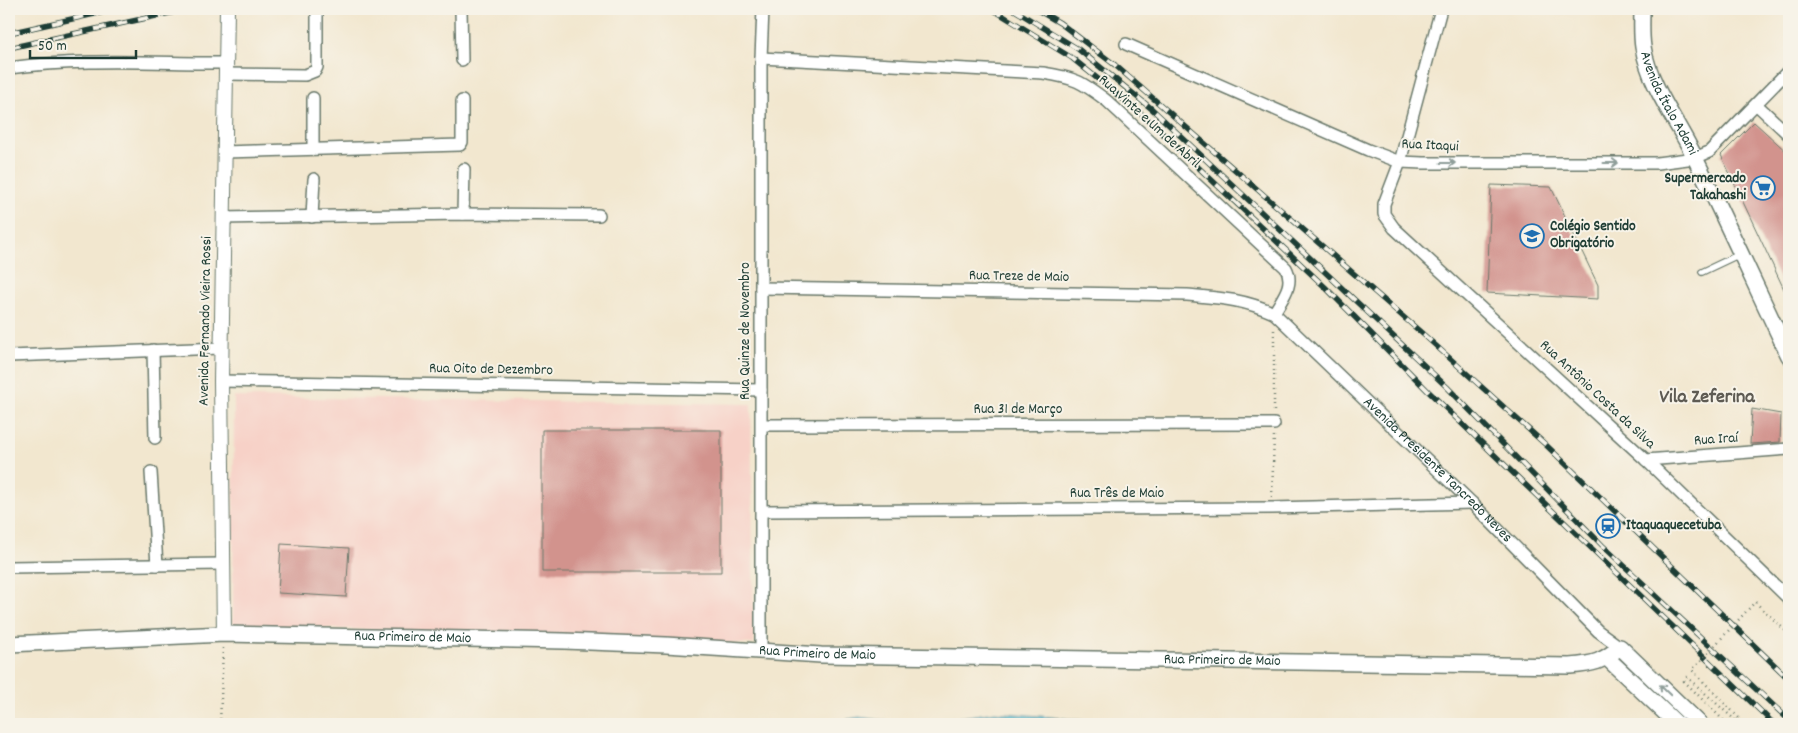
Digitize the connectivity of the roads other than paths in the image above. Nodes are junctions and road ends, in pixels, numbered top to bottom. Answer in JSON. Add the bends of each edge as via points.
{"nodes":[{"id":1,"x":227,"y":9,"type":"edge"},
{"id":2,"x":317,"y":9,"type":"edge"},
{"id":3,"x":460,"y":9,"type":"edge"},
{"id":4,"x":763,"y":9,"type":"edge"},
{"id":5,"x":1441,"y":9,"type":"edge"},
{"id":6,"x":1642,"y":9,"type":"edge"},
{"id":7,"x":1126,"y":44,"type":"dead end"},
{"id":8,"x":761,"y":58,"type":"junction"},
{"id":9,"x":462,"y":60,"type":"dead end"},
{"id":10,"x":9,"y":68,"type":"edge"},
{"id":11,"x":226,"y":69,"type":"junction"},
{"id":12,"x":1789,"y":70,"type":"edge"},
{"id":13,"x":313,"y":98,"type":"dead end"},
{"id":14,"x":462,"y":101,"type":"dead end"},
{"id":15,"x":1757,"y":105,"type":"junction"},
{"id":16,"x":1789,"y":135,"type":"edge"},
{"id":17,"x":313,"y":149,"type":"junction"},
{"id":18,"x":224,"y":152,"type":"junction"},
{"id":19,"x":1696,"y":158,"type":"junction"},
{"id":20,"x":1400,"y":162,"type":"junction"},
{"id":21,"x":464,"y":169,"type":"dead end"},
{"id":22,"x":314,"y":179,"type":"dead end"},
{"id":23,"x":463,"y":214,"type":"junction"},
{"id":24,"x":599,"y":215,"type":"dead end"},
{"id":25,"x":312,"y":217,"type":"junction"},
{"id":26,"x":223,"y":218,"type":"junction"},
{"id":27,"x":1740,"y":254,"type":"junction"},
{"id":28,"x":1702,"y":272,"type":"dead end"},
{"id":29,"x":761,"y":288,"type":"junction"},
{"id":30,"x":1274,"y":313,"type":"junction"},
{"id":31,"x":221,"y":348,"type":"junction"},
{"id":32,"x":153,"y":350,"type":"junction"},
{"id":33,"x":9,"y":356,"type":"edge"},
{"id":34,"x":1789,"y":356,"type":"edge"},
{"id":35,"x":221,"y":381,"type":"junction"},
{"id":36,"x":761,"y":390,"type":"junction"},
{"id":37,"x":1274,"y":424,"type":"dead end"},
{"id":38,"x":762,"y":425,"type":"junction"},
{"id":39,"x":154,"y":438,"type":"dead end"},
{"id":40,"x":1789,"y":449,"type":"edge"},
{"id":41,"x":1646,"y":460,"type":"junction"},
{"id":42,"x":152,"y":472,"type":"dead end"},
{"id":43,"x":1472,"y":503,"type":"junction"},
{"id":44,"x":762,"y":511,"type":"junction"},
{"id":45,"x":223,"y":564,"type":"junction"},
{"id":46,"x":157,"y":566,"type":"junction"},
{"id":47,"x":9,"y":567,"type":"edge"},
{"id":48,"x":1789,"y":599,"type":"edge"},
{"id":49,"x":1598,"y":631,"type":"junction"},
{"id":50,"x":224,"y":634,"type":"junction"},
{"id":51,"x":9,"y":644,"type":"edge"},
{"id":52,"x":1620,"y":646,"type":"junction"},
{"id":53,"x":761,"y":652,"type":"junction"},
{"id":54,"x":1607,"y":658,"type":"junction"},
{"id":55,"x":1677,"y":724,"type":"edge"},
{"id":56,"x":1700,"y":724,"type":"edge"}],
"edges":[{"from":1,"to":11,"type":"street","name":"Avenida Fernando Vieira Rossi"},
{"from":2,"to":11,"type":"street","via":[[315,71],[304,75]]},
{"from":3,"to":9,"type":"street"},
{"from":4,"to":8,"type":"street","name":"Rua Quinze de Novembro"},
{"from":5,"to":20,"type":"street"},
{"from":6,"to":19,"type":"main road","name":"Avenida Ítalo Adami","via":[[1643,47],[1648,65]]},
{"from":7,"to":20,"type":"street","name":"Rua Itaqui"},
{"from":8,"to":29,"type":"street","name":"Rua Quinze de Novembro"},
{"from":8,"to":30,"type":"street","name":"Rua Vinte e Um de Abril","via":[[1043,73],[1084,83],[1286,268],[1290,284]]},
{"from":10,"to":11,"type":"street","via":[[99,62]]},
{"from":11,"to":18,"type":"street","name":"Avenida Fernando Vieira Rossi"},
{"from":12,"to":15,"type":"street"},
{"from":13,"to":17,"type":"street"},
{"from":14,"to":17,"type":"street","via":[[460,145]]},
{"from":15,"to":16,"type":"street"},
{"from":15,"to":19,"type":"street","via":[[1709,152]]},
{"from":17,"to":18,"type":"street"},
{"from":18,"to":26,"type":"street","name":"Avenida Fernando Vieira Rossi"},
{"from":20,"to":19,"type":"street","name":"Rua Itaqui","one_way":true,"via":[[1648,163]]},
{"from":19,"to":27,"type":"main road","name":"Avenida Ítalo Adami"},
{"from":20,"to":41,"type":"street","name":"Rua Antônio Costa da Silva","via":[[1384,204],[1384,214],[1394,228]]},
{"from":21,"to":23,"type":"street"},
{"from":22,"to":25,"type":"street"},
{"from":23,"to":24,"type":"street"},
{"from":23,"to":25,"type":"street"},
{"from":25,"to":26,"type":"street"},
{"from":26,"to":31,"type":"street","name":"Avenida Fernando Vieira Rossi"},
{"from":27,"to":28,"type":"lane"},
{"from":27,"to":34,"type":"main road","name":"Avenida Ítalo Adami"},
{"from":29,"to":30,"type":"street","name":"Rua Treze de Maio","via":[[1187,295],[1232,299]]},
{"from":29,"to":36,"type":"street","name":"Rua Quinze de Novembro"},
{"from":30,"to":43,"type":"street","name":"Avenida Presidente Tancredo Neves"},
{"from":31,"to":32,"type":"street"},
{"from":31,"to":35,"type":"street","name":"Avenida Fernando Vieira Rossi"},
{"from":32,"to":33,"type":"street"},
{"from":32,"to":39,"type":"street"},
{"from":35,"to":36,"type":"street","name":"Rua Oito de Dezembro"},
{"from":35,"to":45,"type":"street","name":"Avenida Fernando Vieira Rossi"},
{"from":36,"to":38,"type":"street","name":"Rua Quinze de Novembro"},
{"from":37,"to":38,"type":"street","name":"Rua 31 de Março"},
{"from":38,"to":44,"type":"street","name":"Rua Quinze de Novembro"},
{"from":40,"to":41,"type":"street","name":"Rua Iraí"},
{"from":41,"to":48,"type":"street","name":"Rua Antônio Costa da Silva"},
{"from":42,"to":46,"type":"street"},
{"from":43,"to":44,"type":"street","name":"Rua Três de Maio","via":[[1272,508]]},
{"from":43,"to":49,"type":"street","name":"Avenida Presidente Tancredo Neves"},
{"from":44,"to":53,"type":"street","name":"Rua Quinze de Novembro"},
{"from":45,"to":46,"type":"street"},
{"from":45,"to":50,"type":"street","name":"Avenida Fernando Vieira Rossi"},
{"from":46,"to":47,"type":"street"},
{"from":49,"to":52,"type":"street","name":"Avenida Presidente Tancredo Neves"},
{"from":49,"to":54,"type":"street","name":"Avenida Presidente Tancredo Neves"},
{"from":50,"to":51,"type":"main road","name":"Rua Primeiro de Maio"},
{"from":50,"to":53,"type":"main road","name":"Rua Primeiro de Maio","via":[[666,645]]},
{"from":52,"to":54,"type":"main road","name":"Rua Primeiro de Maio"},
{"from":56,"to":52,"type":"main road","name":"Avenida Presidente Tancredo Neves","one_way":true},
{"from":53,"to":54,"type":"main road","name":"Rua Primeiro de Maio","via":[[1570,666]]},
{"from":54,"to":55,"type":"main road","name":"Avenida Presidente Tancredo Neves"}]}
